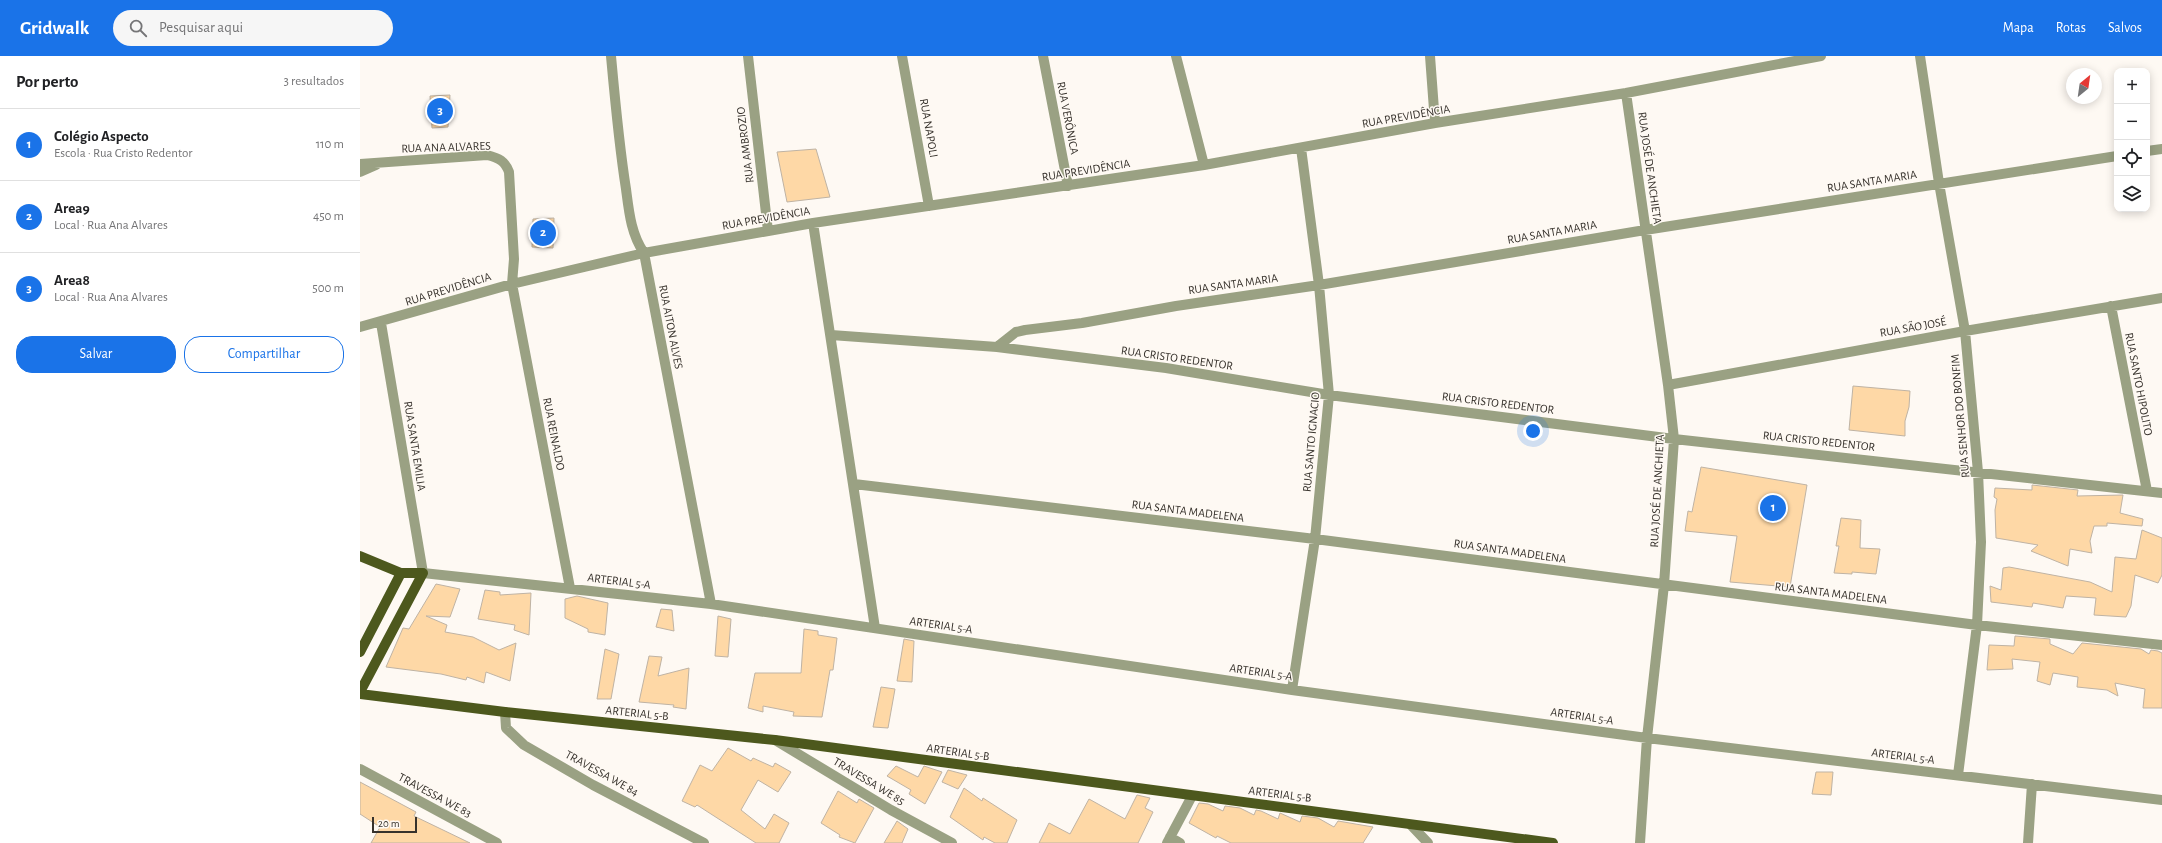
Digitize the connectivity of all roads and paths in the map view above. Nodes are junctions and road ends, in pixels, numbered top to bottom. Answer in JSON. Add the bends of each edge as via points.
{"nodes":[{"id":1,"x":611,"y":56,"type":"edge"},
{"id":2,"x":748,"y":56,"type":"edge"},
{"id":3,"x":902,"y":56,"type":"edge"},
{"id":4,"x":1043,"y":56,"type":"edge"},
{"id":5,"x":1176,"y":56,"type":"edge"},
{"id":6,"x":1430,"y":56,"type":"edge"},
{"id":7,"x":1821,"y":56,"type":"edge"},
{"id":8,"x":1920,"y":56,"type":"edge"},
{"id":9,"x":1626,"y":93,"type":"junction"},
{"id":10,"x":1435,"y":123,"type":"junction"},
{"id":11,"x":1301,"y":148,"type":"junction"},
{"id":12,"x":2162,"y":149,"type":"edge"},
{"id":13,"x":2150,"y":151,"type":"edge"},
{"id":14,"x":2114,"y":156,"type":"edge"},
{"id":15,"x":381,"y":163,"type":"junction"},
{"id":16,"x":360,"y":164,"type":"edge"},
{"id":17,"x":1204,"y":165,"type":"junction"},
{"id":18,"x":360,"y":172,"type":"edge"},
{"id":19,"x":1938,"y":183,"type":"junction"},
{"id":20,"x":1068,"y":186,"type":"junction"},
{"id":21,"x":929,"y":206,"type":"junction"},
{"id":22,"x":813,"y":224,"type":"junction"},
{"id":23,"x":1645,"y":230,"type":"junction"},
{"id":24,"x":768,"y":231,"type":"junction"},
{"id":25,"x":644,"y":253,"type":"junction"},
{"id":26,"x":512,"y":284,"type":"junction"},
{"id":27,"x":1319,"y":285,"type":"junction"},
{"id":28,"x":2162,"y":298,"type":"edge"},
{"id":29,"x":2111,"y":306,"type":"junction"},
{"id":30,"x":381,"y":323,"type":"junction"},
{"id":31,"x":360,"y":327,"type":"edge"},
{"id":32,"x":1965,"y":331,"type":"junction"},
{"id":33,"x":831,"y":335,"type":"junction"},
{"id":34,"x":997,"y":347,"type":"junction"},
{"id":35,"x":1668,"y":385,"type":"junction"},
{"id":36,"x":1329,"y":395,"type":"junction"},
{"id":37,"x":1674,"y":439,"type":"junction"},
{"id":38,"x":1978,"y":472,"type":"junction"},
{"id":39,"x":854,"y":484,"type":"junction"},
{"id":40,"x":2147,"y":490,"type":"junction"},
{"id":41,"x":2162,"y":493,"type":"edge"},
{"id":42,"x":1315,"y":539,"type":"junction"},
{"id":43,"x":360,"y":556,"type":"edge"},
{"id":44,"x":401,"y":573,"type":"junction"},
{"id":45,"x":422,"y":573,"type":"junction"},
{"id":46,"x":1664,"y":586,"type":"junction"},
{"id":47,"x":570,"y":588,"type":"junction"},
{"id":48,"x":711,"y":604,"type":"junction"},
{"id":49,"x":1977,"y":624,"type":"junction"},
{"id":50,"x":875,"y":628,"type":"junction"},
{"id":51,"x":2162,"y":645,"type":"edge"},
{"id":52,"x":360,"y":652,"type":"edge"},
{"id":53,"x":1292,"y":690,"type":"junction"},
{"id":54,"x":360,"y":693,"type":"edge"},
{"id":55,"x":505,"y":712,"type":"junction"},
{"id":56,"x":1647,"y":738,"type":"junction"},
{"id":57,"x":774,"y":740,"type":"junction"},
{"id":58,"x":360,"y":769,"type":"edge"},
{"id":59,"x":1958,"y":776,"type":"junction"},
{"id":60,"x":2032,"y":784,"type":"junction"},
{"id":61,"x":1192,"y":796,"type":"junction"},
{"id":62,"x":2162,"y":800,"type":"edge"},
{"id":63,"x":1411,"y":825,"type":"junction"},
{"id":64,"x":1168,"y":840,"type":"edge"},
{"id":65,"x":497,"y":843,"type":"edge"},
{"id":66,"x":704,"y":843,"type":"edge"},
{"id":67,"x":952,"y":843,"type":"edge"},
{"id":68,"x":1180,"y":843,"type":"edge"},
{"id":69,"x":1428,"y":843,"type":"edge"},
{"id":70,"x":1553,"y":843,"type":"edge"},
{"id":71,"x":1640,"y":843,"type":"edge"},
{"id":72,"x":2028,"y":843,"type":"edge"}],
"edges":[{"from":1,"to":25,"type":"street","name":"RUA AITON ALVES","via":[[631,224]]},
{"from":2,"to":24,"type":"street","name":"RUA AMBROZIO"},
{"from":3,"to":21,"type":"street","name":"RUA NAPOLI"},
{"from":4,"to":20,"type":"street","name":"RUA VERÔNICA"},
{"from":5,"to":17,"type":"street"},
{"from":6,"to":10,"type":"street"},
{"from":7,"to":9,"type":"street","name":"RUA PREVIDÊNCIA"},
{"from":8,"to":19,"type":"street","name":"RUA SENHOR DO BONFIM"},
{"from":9,"to":10,"type":"street","name":"RUA PREVIDÊNCIA"},
{"from":9,"to":23,"type":"street","name":"RUA JOSÉ DE ANCHIETA"},
{"from":10,"to":11,"type":"street","name":"RUA PREVIDÊNCIA"},
{"from":11,"to":17,"type":"street","name":"RUA PREVIDÊNCIA"},
{"from":11,"to":27,"type":"street","name":"RUA SANTO IGNACIO"},
{"from":12,"to":13,"type":"street"},
{"from":14,"to":19,"type":"street","name":"RUA SANTA MARIA"},
{"from":15,"to":16,"type":"street","name":"RUA ANA ALVARES"},
{"from":15,"to":18,"type":"street"},
{"from":15,"to":26,"type":"street","name":"RUA ANA ALVARES","via":[[487,155],[503,161],[509,172],[514,259]]},
{"from":17,"to":20,"type":"street","name":"RUA PREVIDÊNCIA"},
{"from":19,"to":23,"type":"street","name":"RUA SANTA MARIA"},
{"from":19,"to":32,"type":"street","name":"RUA SENHOR DO BONFIM"},
{"from":20,"to":21,"type":"street","name":"RUA PREVIDÊNCIA"},
{"from":21,"to":22,"type":"street","name":"RUA PREVIDÊNCIA"},
{"from":22,"to":24,"type":"street","name":"RUA PREVIDÊNCIA"},
{"from":22,"to":33,"type":"street"},
{"from":23,"to":27,"type":"street","name":"RUA SANTA MARIA"},
{"from":23,"to":35,"type":"street","name":"RUA JOSÉ DE ANCHIETA"},
{"from":24,"to":25,"type":"street","name":"RUA PREVIDÊNCIA"},
{"from":25,"to":26,"type":"street","name":"RUA PREVIDÊNCIA"},
{"from":25,"to":48,"type":"street","name":"RUA AITON ALVES"},
{"from":26,"to":30,"type":"street","name":"RUA PREVIDÊNCIA"},
{"from":26,"to":47,"type":"street","name":"RUA REINALDO"},
{"from":27,"to":34,"type":"street","name":"RUA SANTA MARIA","via":[[1025,330],[1016,332]]},
{"from":27,"to":36,"type":"street","name":"RUA SANTO IGNACIO"},
{"from":28,"to":29,"type":"street","name":"RUA SÃO JOSÉ"},
{"from":29,"to":32,"type":"street","name":"RUA SÃO JOSÉ"},
{"from":29,"to":40,"type":"street","name":"RUA SANTO HIPOLITO"},
{"from":30,"to":31,"type":"street","name":"RUA PREVIDÊNCIA"},
{"from":30,"to":45,"type":"street","name":"RUA SANTA EMILIA"},
{"from":32,"to":35,"type":"street","name":"RUA SÃO JOSÉ"},
{"from":32,"to":38,"type":"street","name":"RUA SENHOR DO BONFIM"},
{"from":33,"to":34,"type":"street","name":"RUA CRISTO REDENTOR"},
{"from":33,"to":39,"type":"street"},
{"from":34,"to":36,"type":"street","name":"RUA CRISTO REDENTOR","via":[[1166,368]]},
{"from":35,"to":37,"type":"street","name":"RUA JOSÉ DE ANCHIETA"},
{"from":36,"to":37,"type":"street","name":"RUA CRISTO REDENTOR"},
{"from":36,"to":42,"type":"street","name":"RUA SANTO IGNACIO"},
{"from":37,"to":38,"type":"street","name":"RUA CRISTO REDENTOR"},
{"from":37,"to":46,"type":"street","name":"RUA JOSÉ DE ANCHIETA"},
{"from":38,"to":40,"type":"street","name":"RUA CRISTO REDENTOR"},
{"from":38,"to":49,"type":"street","name":"RUA SENHOR DO BONFIM","via":[[1981,542]]},
{"from":39,"to":42,"type":"street","name":"RUA SANTA MADELENA"},
{"from":39,"to":50,"type":"street"},
{"from":40,"to":41,"type":"street","name":"RUA CRISTO REDENTOR"},
{"from":42,"to":46,"type":"street","name":"RUA SANTA MADELENA"},
{"from":42,"to":53,"type":"street","name":"RUA SANTO IGNACIO"},
{"from":43,"to":44,"type":"main road","name":"ARTERIAL 5-A"},
{"from":44,"to":45,"type":"main road","name":"ARTERIAL 5-A"},
{"from":44,"to":52,"type":"main road"},
{"from":45,"to":47,"type":"street","name":"ARTERIAL 5-A"},
{"from":45,"to":54,"type":"main road"},
{"from":46,"to":49,"type":"street","name":"RUA SANTA MADELENA"},
{"from":46,"to":56,"type":"street","name":"RUA JOSÉ DE ANCHIETA"},
{"from":47,"to":48,"type":"street","name":"ARTERIAL 5-A"},
{"from":48,"to":50,"type":"street","name":"ARTERIAL 5-A"},
{"from":49,"to":51,"type":"street","name":"RUA SANTA MADELENA"},
{"from":49,"to":59,"type":"street","name":"RUA SENHOR DO BONFIM"},
{"from":50,"to":53,"type":"street","name":"ARTERIAL 5-A"},
{"from":53,"to":56,"type":"street","name":"ARTERIAL 5-A"},
{"from":54,"to":55,"type":"main road","name":"ARTERIAL 5-B"},
{"from":55,"to":57,"type":"main road","name":"ARTERIAL 5-B"},
{"from":55,"to":66,"type":"street","name":"TRAVESSA WE 84","via":[[506,728],[524,745],[593,785]]},
{"from":56,"to":59,"type":"street","name":"ARTERIAL 5-A"},
{"from":56,"to":71,"type":"street","name":"RUA JOSÉ DE ANCHIETA"},
{"from":57,"to":61,"type":"main road","name":"ARTERIAL 5-B"},
{"from":57,"to":67,"type":"street","name":"TRAVESSA WE 85"},
{"from":58,"to":65,"type":"street","name":"TRAVESSA WE 83"},
{"from":59,"to":60,"type":"street","name":"ARTERIAL 5-A"},
{"from":60,"to":62,"type":"street","name":"ARTERIAL 5-A"},
{"from":60,"to":72,"type":"street"},
{"from":61,"to":63,"type":"main road","name":"ARTERIAL 5-B"},
{"from":61,"to":64,"type":"street"},
{"from":63,"to":69,"type":"street"},
{"from":63,"to":70,"type":"main road","name":"ARTERIAL 5-B"},
{"from":64,"to":68,"type":"street"}]}
